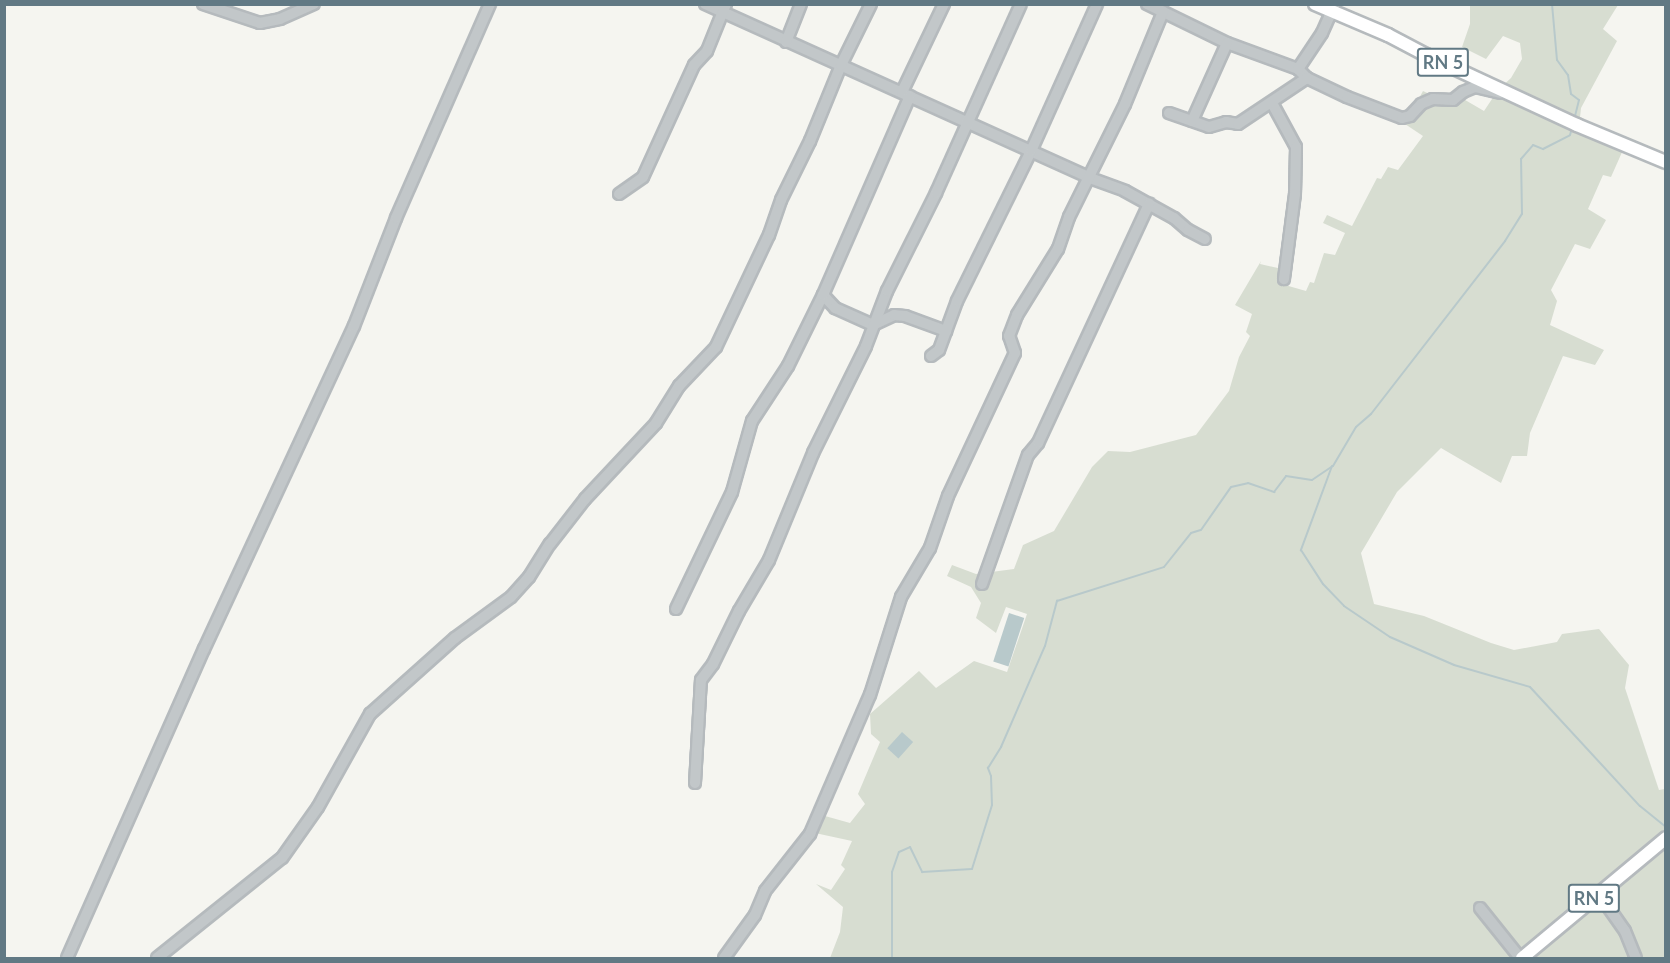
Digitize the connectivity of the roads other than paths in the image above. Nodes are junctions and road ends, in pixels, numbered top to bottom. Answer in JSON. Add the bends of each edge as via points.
{"nodes":[{"id":1,"x":202,"y":4,"type":"edge"},
{"id":2,"x":314,"y":4,"type":"edge"},
{"id":3,"x":490,"y":4,"type":"edge"},
{"id":4,"x":705,"y":4,"type":"edge"},
{"id":5,"x":801,"y":4,"type":"edge"},
{"id":6,"x":871,"y":4,"type":"edge"},
{"id":7,"x":944,"y":4,"type":"edge"},
{"id":8,"x":1021,"y":4,"type":"edge"},
{"id":9,"x":1097,"y":4,"type":"edge"},
{"id":10,"x":1147,"y":4,"type":"edge"},
{"id":11,"x":1174,"y":4,"type":"edge"},
{"id":12,"x":1315,"y":4,"type":"edge"},
{"id":13,"x":230,"y":8,"type":"edge"},
{"id":14,"x":1333,"y":8,"type":"edge"},
{"id":15,"x":724,"y":9,"type":"edge"},
{"id":16,"x":1166,"y":13,"type":"junction"},
{"id":17,"x":786,"y":42,"type":"junction"},
{"id":18,"x":1227,"y":43,"type":"junction"},
{"id":19,"x":842,"y":65,"type":"junction"},
{"id":20,"x":1298,"y":69,"type":"junction"},
{"id":21,"x":1307,"y":78,"type":"junction"},
{"id":22,"x":906,"y":94,"type":"junction"},
{"id":23,"x":1513,"y":95,"type":"junction"},
{"id":24,"x":1272,"y":103,"type":"junction"},
{"id":25,"x":1169,"y":113,"type":"dead end"},
{"id":26,"x":1192,"y":121,"type":"junction"},
{"id":27,"x":967,"y":123,"type":"junction"},
{"id":28,"x":1031,"y":151,"type":"junction"},
{"id":29,"x":1665,"y":162,"type":"edge"},
{"id":30,"x":1090,"y":178,"type":"junction"},
{"id":31,"x":619,"y":194,"type":"dead end"},
{"id":32,"x":1149,"y":204,"type":"junction"},
{"id":33,"x":1205,"y":239,"type":"dead end"},
{"id":34,"x":1284,"y":279,"type":"dead end"},
{"id":35,"x":823,"y":295,"type":"junction"},
{"id":36,"x":873,"y":326,"type":"junction"},
{"id":37,"x":946,"y":331,"type":"junction"},
{"id":38,"x":931,"y":356,"type":"dead end"},
{"id":39,"x":982,"y":584,"type":"dead end"},
{"id":40,"x":676,"y":609,"type":"dead end"},
{"id":41,"x":695,"y":783,"type":"dead end"},
{"id":42,"x":1665,"y":838,"type":"edge"},
{"id":43,"x":1599,"y":894,"type":"junction"},
{"id":44,"x":1480,"y":908,"type":"dead end"},
{"id":45,"x":67,"y":958,"type":"edge"},
{"id":46,"x":156,"y":958,"type":"edge"},
{"id":47,"x":724,"y":958,"type":"edge"},
{"id":48,"x":1521,"y":958,"type":"edge"},
{"id":49,"x":1636,"y":958,"type":"edge"}],
"edges":[{"from":1,"to":13,"type":"street"},
{"from":2,"to":13,"type":"street","via":[[260,23]]},
{"from":3,"to":45,"type":"street","via":[[396,218],[354,326],[204,649]]},
{"from":4,"to":15,"type":"street"},
{"from":5,"to":17,"type":"street"},
{"from":6,"to":19,"type":"street"},
{"from":7,"to":22,"type":"street"},
{"from":8,"to":27,"type":"street"},
{"from":9,"to":28,"type":"street"},
{"from":10,"to":16,"type":"street"},
{"from":11,"to":16,"type":"street"},
{"from":12,"to":14,"type":"main road","number":"RN 5"},
{"from":14,"to":20,"type":"street"},
{"from":14,"to":23,"type":"main road","number":"RN 5"},
{"from":15,"to":17,"type":"street"},
{"from":15,"to":31,"type":"street","via":[[707,51],[694,64],[643,177]]},
{"from":16,"to":18,"type":"street"},
{"from":16,"to":30,"type":"street"},
{"from":17,"to":19,"type":"street"},
{"from":18,"to":20,"type":"street"},
{"from":18,"to":26,"type":"street"},
{"from":19,"to":22,"type":"street"},
{"from":19,"to":46,"type":"street","via":[[716,347],[680,386],[656,423],[585,499],[517,591],[455,638],[375,709],[318,807],[282,858]]},
{"from":20,"to":21,"type":"street"},
{"from":21,"to":23,"type":"street","via":[[1404,118],[1421,104],[1433,99],[1454,100],[1475,87]]},
{"from":21,"to":24,"type":"street"},
{"from":22,"to":27,"type":"street"},
{"from":22,"to":35,"type":"street"},
{"from":23,"to":29,"type":"main road","number":"RN 5"},
{"from":24,"to":26,"type":"street","via":[[1238,124],[1226,122],[1209,127]]},
{"from":24,"to":34,"type":"street","via":[[1296,147],[1295,194]]},
{"from":25,"to":26,"type":"street"},
{"from":27,"to":28,"type":"street"},
{"from":27,"to":36,"type":"street"},
{"from":28,"to":30,"type":"street"},
{"from":28,"to":37,"type":"street"},
{"from":30,"to":32,"type":"street"},
{"from":30,"to":47,"type":"street","via":[[1069,217],[1058,249],[1017,315],[1009,336],[1015,353],[948,496],[930,548],[901,597],[870,695],[810,834],[765,891],[756,915]]},
{"from":32,"to":33,"type":"street"},
{"from":32,"to":39,"type":"street","via":[[1038,443],[1028,454]]},
{"from":35,"to":36,"type":"street","via":[[835,308]]},
{"from":35,"to":40,"type":"street","via":[[788,366],[752,421],[731,495]]},
{"from":36,"to":37,"type":"street","via":[[894,315]]},
{"from":36,"to":41,"type":"street","via":[[811,458],[769,560],[701,681]]},
{"from":37,"to":38,"type":"street","via":[[938,352]]},
{"from":42,"to":43,"type":"main road","number":"RN 5"},
{"from":43,"to":48,"type":"main road","number":"RN 5"},
{"from":43,"to":49,"type":"street","via":[[1625,931]]},
{"from":44,"to":48,"type":"street"}]}
